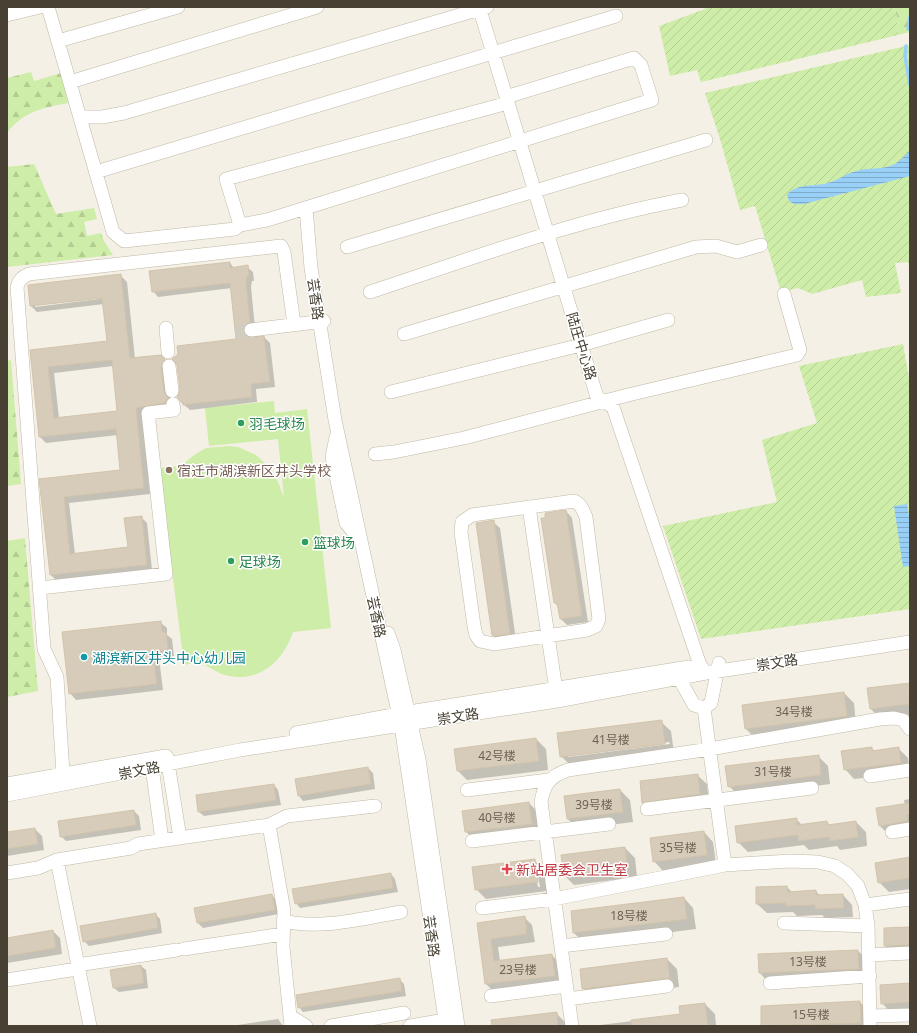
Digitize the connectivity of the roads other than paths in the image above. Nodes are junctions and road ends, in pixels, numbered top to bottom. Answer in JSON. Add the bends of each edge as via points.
{"nodes":[{"id":1,"x":40,"y":7,"type":"edge"},
{"id":2,"x":48,"y":7,"type":"edge"},
{"id":3,"x":178,"y":7,"type":"edge"},
{"id":4,"x":317,"y":7,"type":"edge"},
{"id":5,"x":482,"y":8,"type":"edge"},
{"id":6,"x":7,"y":15,"type":"edge"},
{"id":7,"x":616,"y":16,"type":"dead end"},
{"id":8,"x":58,"y":41,"type":"junction"},
{"id":9,"x":493,"y":54,"type":"junction"},
{"id":10,"x":70,"y":82,"type":"junction"},
{"id":11,"x":507,"y":100,"type":"junction"},
{"id":12,"x":80,"y":117,"type":"junction"},
{"id":13,"x":706,"y":140,"type":"dead end"},
{"id":14,"x":520,"y":142,"type":"junction"},
{"id":15,"x":96,"y":172,"type":"junction"},
{"id":16,"x":535,"y":192,"type":"junction"},
{"id":17,"x":682,"y":200,"type":"dead end"},
{"id":18,"x":306,"y":208,"type":"junction"},
{"id":19,"x":233,"y":228,"type":"junction"},
{"id":20,"x":548,"y":234,"type":"junction"},
{"id":21,"x":761,"y":245,"type":"dead end"},
{"id":22,"x":347,"y":247,"type":"dead end"},
{"id":23,"x":239,"y":250,"type":"junction"},
{"id":24,"x":564,"y":286,"type":"junction"},
{"id":25,"x":370,"y":292,"type":"dead end"},
{"id":26,"x":784,"y":294,"type":"dead end"},
{"id":27,"x":668,"y":320,"type":"dead end"},
{"id":28,"x":322,"y":321,"type":"junction"},
{"id":29,"x":294,"y":324,"type":"junction"},
{"id":30,"x":166,"y":328,"type":"dead end"},
{"id":31,"x":251,"y":330,"type":"tunnel mouth"},
{"id":32,"x":404,"y":334,"type":"dead end"},
{"id":33,"x":581,"y":345,"type":"junction"},
{"id":34,"x":391,"y":392,"type":"dead end"},
{"id":35,"x":605,"y":402,"type":"junction"},
{"id":36,"x":376,"y":454,"type":"dead end"},
{"id":37,"x":529,"y":507,"type":"junction"},
{"id":38,"x":40,"y":588,"type":"junction"},
{"id":39,"x":910,"y":633,"type":"edge"},
{"id":40,"x":548,"y":636,"type":"junction"},
{"id":41,"x":910,"y":642,"type":"edge"},
{"id":42,"x":711,"y":668,"type":"junction"},
{"id":43,"x":676,"y":674,"type":"junction"},
{"id":44,"x":556,"y":695,"type":"junction"},
{"id":45,"x":704,"y":708,"type":"junction"},
{"id":46,"x":405,"y":719,"type":"junction"},
{"id":47,"x":910,"y":730,"type":"edge"},
{"id":48,"x":710,"y":749,"type":"junction"},
{"id":49,"x":168,"y":760,"type":"junction"},
{"id":50,"x":151,"y":763,"type":"junction"},
{"id":51,"x":910,"y":770,"type":"edge"},
{"id":52,"x":63,"y":774,"type":"junction"},
{"id":53,"x":870,"y":776,"type":"dead end"},
{"id":54,"x":548,"y":780,"type":"junction"},
{"id":55,"x":7,"y":784,"type":"edge"},
{"id":56,"x":812,"y":788,"type":"dead end"},
{"id":57,"x":467,"y":790,"type":"dead end"},
{"id":58,"x":7,"y":795,"type":"edge"},
{"id":59,"x":716,"y":800,"type":"junction"},
{"id":60,"x":375,"y":806,"type":"dead end"},
{"id":61,"x":648,"y":809,"type":"dead end"},
{"id":62,"x":269,"y":824,"type":"junction"},
{"id":63,"x":609,"y":824,"type":"dead end"},
{"id":64,"x":910,"y":829,"type":"edge"},
{"id":65,"x":545,"y":831,"type":"junction"},
{"id":66,"x":892,"y":832,"type":"dead end"},
{"id":67,"x":180,"y":838,"type":"junction"},
{"id":68,"x":162,"y":840,"type":"junction"},
{"id":69,"x":472,"y":841,"type":"dead end"},
{"id":70,"x":57,"y":860,"type":"junction"},
{"id":71,"x":725,"y":865,"type":"junction"},
{"id":72,"x":7,"y":873,"type":"edge"},
{"id":73,"x":910,"y":898,"type":"edge"},
{"id":74,"x":554,"y":899,"type":"junction"},
{"id":75,"x":865,"y":905,"type":"junction"},
{"id":76,"x":482,"y":908,"type":"dead end"},
{"id":77,"x":401,"y":912,"type":"dead end"},
{"id":78,"x":784,"y":923,"type":"dead end"},
{"id":79,"x":868,"y":926,"type":"junction"},
{"id":80,"x":283,"y":927,"type":"junction"},
{"id":81,"x":666,"y":934,"type":"dead end"},
{"id":82,"x":561,"y":946,"type":"junction"},
{"id":83,"x":910,"y":953,"type":"edge"},
{"id":84,"x":869,"y":955,"type":"junction"},
{"id":85,"x":77,"y":967,"type":"junction"},
{"id":86,"x":870,"y":976,"type":"junction"},
{"id":87,"x":7,"y":980,"type":"edge"},
{"id":88,"x":770,"y":983,"type":"dead end"},
{"id":89,"x":566,"y":986,"type":"junction"},
{"id":90,"x":667,"y":986,"type":"dead end"},
{"id":91,"x":491,"y":996,"type":"dead end"},
{"id":92,"x":568,"y":999,"type":"junction"},
{"id":93,"x":404,"y":1013,"type":"dead end"},
{"id":94,"x":910,"y":1015,"type":"edge"},
{"id":95,"x":290,"y":1021,"type":"edge"},
{"id":96,"x":870,"y":1021,"type":"edge"},
{"id":97,"x":445,"y":1023,"type":"edge"},
{"id":98,"x":90,"y":1026,"type":"edge"},
{"id":99,"x":306,"y":1026,"type":"edge"},
{"id":100,"x":331,"y":1026,"type":"edge"},
{"id":101,"x":410,"y":1026,"type":"edge"},
{"id":102,"x":458,"y":1026,"type":"edge"},
{"id":103,"x":572,"y":1026,"type":"edge"}],
"edges":[{"from":1,"to":6,"type":"street"},
{"from":2,"to":8,"type":"street"},
{"from":3,"to":8,"type":"street"},
{"from":4,"to":10,"type":"street"},
{"from":5,"to":9,"type":"street","name":"陆庄中心路"},
{"from":5,"to":12,"type":"street","via":[[124,113]]},
{"from":7,"to":9,"type":"street"},
{"from":8,"to":10,"type":"street"},
{"from":9,"to":11,"type":"street","name":"陆庄中心路"},
{"from":9,"to":15,"type":"street"},
{"from":10,"to":12,"type":"street"},
{"from":11,"to":14,"type":"street","name":"陆庄中心路"},
{"from":11,"to":14,"type":"street","via":[[634,58],[641,65],[652,100]]},
{"from":11,"to":19,"type":"street","via":[[226,179]]},
{"from":12,"to":15,"type":"street"},
{"from":13,"to":16,"type":"street"},
{"from":14,"to":16,"type":"street","name":"陆庄中心路"},
{"from":14,"to":18,"type":"street"},
{"from":15,"to":19,"type":"street","via":[[113,232],[124,241]]},
{"from":16,"to":20,"type":"street","name":"陆庄中心路"},
{"from":16,"to":22,"type":"street"},
{"from":17,"to":20,"type":"street","via":[[632,209]]},
{"from":18,"to":19,"type":"street"},
{"from":18,"to":28,"type":"street","name":"芸香路","via":[[311,268],[317,266]]},
{"from":19,"to":23,"type":"street","via":[[233,244]]},
{"from":20,"to":24,"type":"street","name":"陆庄中心路"},
{"from":20,"to":25,"type":"street"},
{"from":21,"to":24,"type":"street","via":[[737,252],[716,246],[696,247]]},
{"from":23,"to":29,"type":"street","via":[[273,246],[284,248]]},
{"from":23,"to":38,"type":"street","via":[[29,274],[19,281],[17,288]]},
{"from":24,"to":32,"type":"street"},
{"from":24,"to":33,"type":"street","name":"陆庄中心路"},
{"from":26,"to":35,"type":"street","via":[[800,350],[797,355]]},
{"from":27,"to":33,"type":"street"},
{"from":28,"to":29,"type":"street"},
{"from":28,"to":46,"type":"street","name":"芸香路","via":[[338,431],[361,542]]},
{"from":28,"to":46,"type":"street","name":"芸香路","via":[[349,459],[388,636],[394,650]]},
{"from":29,"to":31,"type":"street"},
{"from":30,"to":38,"type":"street","via":[[174,410],[148,413],[166,574]]},
{"from":33,"to":34,"type":"street"},
{"from":33,"to":35,"type":"street","name":"陆庄中心路","via":[[597,397]]},
{"from":35,"to":36,"type":"street","via":[[464,438]]},
{"from":35,"to":42,"type":"street","name":"陆庄中心路","via":[[613,407]]},
{"from":37,"to":40,"type":"street"},
{"from":37,"to":40,"type":"street","via":[[574,501],[579,503],[586,517],[598,623],[587,630]]},
{"from":37,"to":40,"type":"street","via":[[472,515],[462,522],[460,532],[474,626],[480,641],[494,644]]},
{"from":38,"to":52,"type":"street","via":[[44,649],[57,677]]},
{"from":39,"to":42,"type":"street","name":"崇文路"},
{"from":40,"to":44,"type":"street"},
{"from":41,"to":42,"type":"street","name":"崇文路"},
{"from":42,"to":43,"type":"street","name":"崇文路"},
{"from":42,"to":45,"type":"street","via":[[711,703]]},
{"from":43,"to":44,"type":"street","name":"崇文路"},
{"from":43,"to":45,"type":"street","via":[[694,705]]},
{"from":44,"to":46,"type":"street","name":"崇文路"},
{"from":45,"to":48,"type":"street"},
{"from":46,"to":49,"type":"street","name":"崇文路","via":[[240,750]]},
{"from":46,"to":97,"type":"street","name":"芸香路"},
{"from":46,"to":102,"type":"street","name":"芸香路","via":[[419,759]]},
{"from":47,"to":48,"type":"street","via":[[903,720],[880,719]]},
{"from":48,"to":54,"type":"street","via":[[568,770]]},
{"from":48,"to":59,"type":"street"},
{"from":49,"to":50,"type":"street","name":"崇文路"},
{"from":49,"to":67,"type":"street"},
{"from":50,"to":52,"type":"street","name":"崇文路"},
{"from":50,"to":58,"type":"street","name":"崇文路"},
{"from":50,"to":68,"type":"street"},
{"from":51,"to":53,"type":"street"},
{"from":52,"to":55,"type":"street","name":"崇文路"},
{"from":54,"to":57,"type":"street"},
{"from":54,"to":65,"type":"street","via":[[541,802]]},
{"from":56,"to":59,"type":"street"},
{"from":59,"to":61,"type":"street"},
{"from":59,"to":71,"type":"street"},
{"from":60,"to":62,"type":"street","via":[[287,816]]},
{"from":62,"to":67,"type":"street"},
{"from":62,"to":80,"type":"street","via":[[281,893]]},
{"from":63,"to":65,"type":"street"},
{"from":64,"to":66,"type":"street"},
{"from":65,"to":69,"type":"street"},
{"from":65,"to":74,"type":"street"},
{"from":67,"to":68,"type":"street"},
{"from":68,"to":70,"type":"street","via":[[138,844],[132,848]]},
{"from":70,"to":72,"type":"street","via":[[38,868]]},
{"from":70,"to":85,"type":"street"},
{"from":71,"to":74,"type":"street"},
{"from":71,"to":75,"type":"street","via":[[790,861],[818,862],[835,866],[858,886]]},
{"from":73,"to":75,"type":"street"},
{"from":74,"to":76,"type":"street"},
{"from":74,"to":82,"type":"street"},
{"from":75,"to":79,"type":"street"},
{"from":77,"to":80,"type":"street"},
{"from":78,"to":79,"type":"street"},
{"from":79,"to":84,"type":"street"},
{"from":80,"to":85,"type":"street","via":[[180,950]]},
{"from":80,"to":95,"type":"street"},
{"from":81,"to":82,"type":"street"},
{"from":82,"to":89,"type":"street"},
{"from":83,"to":84,"type":"street"},
{"from":84,"to":86,"type":"street"},
{"from":85,"to":87,"type":"street"},
{"from":85,"to":98,"type":"street"},
{"from":86,"to":88,"type":"street"},
{"from":86,"to":96,"type":"street"},
{"from":89,"to":91,"type":"street"},
{"from":89,"to":92,"type":"street"},
{"from":90,"to":92,"type":"street"},
{"from":92,"to":103,"type":"street"},
{"from":93,"to":100,"type":"street"},
{"from":94,"to":96,"type":"street"},
{"from":95,"to":99,"type":"street"},
{"from":97,"to":101,"type":"street"}]}
